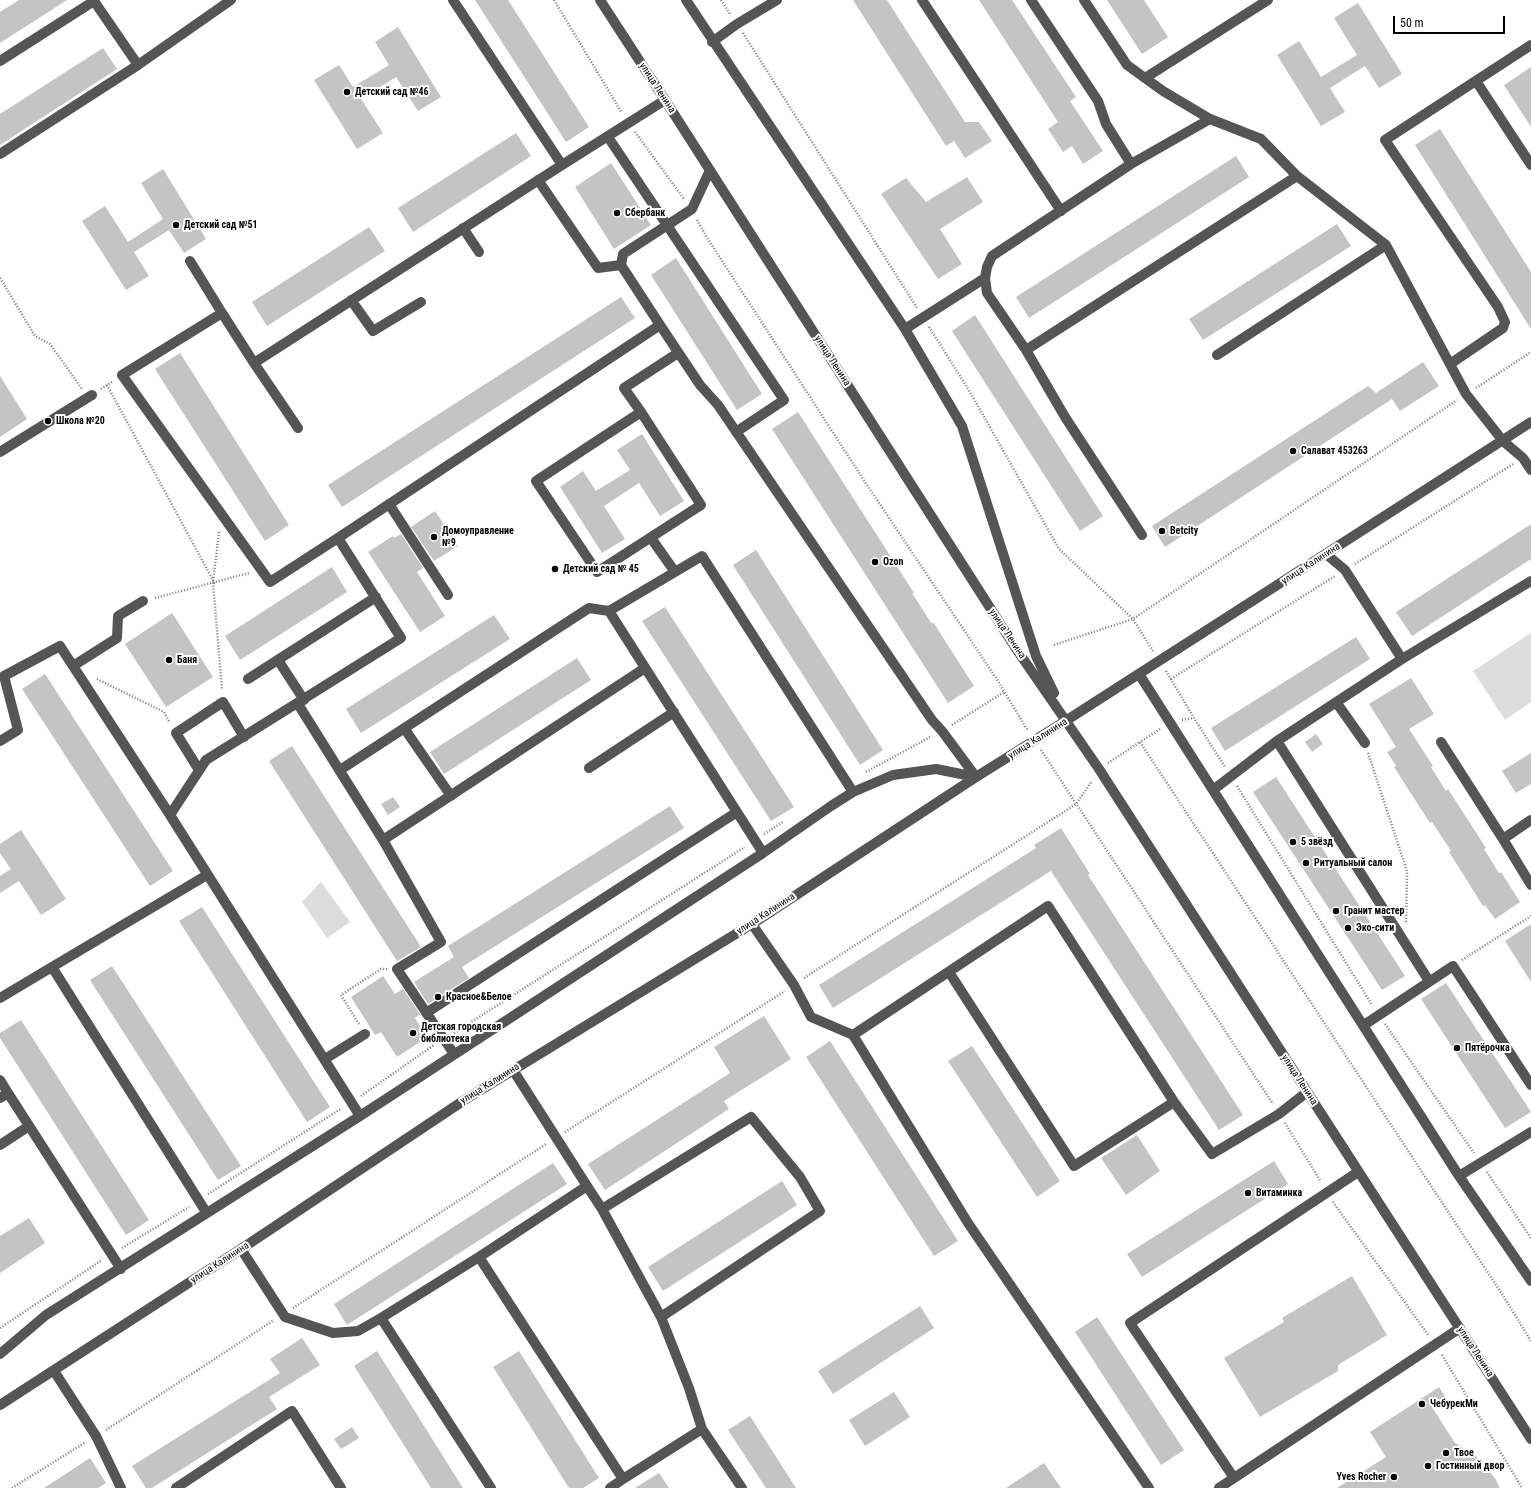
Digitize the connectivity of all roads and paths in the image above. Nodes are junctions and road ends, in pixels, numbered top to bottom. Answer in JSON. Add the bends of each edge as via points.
{"nodes":[{"id":1,"x":231,"y":0,"type":"edge"},
{"id":2,"x":453,"y":0,"type":"edge"},
{"id":3,"x":554,"y":0,"type":"edge"},
{"id":4,"x":600,"y":0,"type":"edge"},
{"id":5,"x":686,"y":0,"type":"edge"},
{"id":6,"x":777,"y":0,"type":"edge"},
{"id":7,"x":922,"y":0,"type":"edge"},
{"id":8,"x":1031,"y":0,"type":"edge"},
{"id":9,"x":1084,"y":0,"type":"edge"},
{"id":10,"x":1268,"y":0,"type":"edge"},
{"id":11,"x":712,"y":42,"type":"junction"},
{"id":12,"x":1531,"y":46,"type":"edge"},
{"id":13,"x":0,"y":61,"type":"edge"},
{"id":14,"x":138,"y":65,"type":"junction"},
{"id":15,"x":1145,"y":78,"type":"junction"},
{"id":16,"x":1476,"y":81,"type":"junction"},
{"id":17,"x":665,"y":100,"type":"junction"},
{"id":18,"x":1210,"y":119,"type":"junction"},
{"id":19,"x":629,"y":124,"type":"junction"},
{"id":20,"x":608,"y":137,"type":"junction"},
{"id":21,"x":0,"y":154,"type":"edge"},
{"id":22,"x":1131,"y":164,"type":"junction"},
{"id":23,"x":562,"y":165,"type":"junction"},
{"id":24,"x":1531,"y":165,"type":"edge"},
{"id":25,"x":710,"y":170,"type":"junction"},
{"id":26,"x":1297,"y":176,"type":"junction"},
{"id":27,"x":538,"y":180,"type":"junction"},
{"id":28,"x":692,"y":209,"type":"junction"},
{"id":29,"x":1060,"y":211,"type":"junction"},
{"id":30,"x":667,"y":225,"type":"junction"},
{"id":31,"x":463,"y":228,"type":"junction"},
{"id":32,"x":1386,"y":246,"type":"junction"},
{"id":33,"x":479,"y":252,"type":"dead end"},
{"id":34,"x":190,"y":261,"type":"dead end"},
{"id":35,"x":621,"y":264,"type":"junction"},
{"id":36,"x":0,"y":278,"type":"edge"},
{"id":37,"x":986,"y":278,"type":"junction"},
{"id":38,"x":351,"y":300,"type":"junction"},
{"id":39,"x":421,"y":302,"type":"dead end"},
{"id":40,"x":222,"y":313,"type":"junction"},
{"id":41,"x":660,"y":325,"type":"junction"},
{"id":42,"x":905,"y":329,"type":"junction"},
{"id":43,"x":1026,"y":350,"type":"junction"},
{"id":44,"x":1531,"y":352,"type":"edge"},
{"id":45,"x":678,"y":353,"type":"junction"},
{"id":46,"x":1217,"y":355,"type":"dead end"},
{"id":47,"x":254,"y":363,"type":"junction"},
{"id":48,"x":1450,"y":364,"type":"junction"},
{"id":49,"x":122,"y":375,"type":"junction"},
{"id":50,"x":108,"y":385,"type":"junction"},
{"id":51,"x":1466,"y":394,"type":"junction"},
{"id":52,"x":92,"y":395,"type":"junction"},
{"id":53,"x":641,"y":412,"type":"junction"},
{"id":54,"x":1531,"y":422,"type":"edge"},
{"id":55,"x":298,"y":428,"type":"dead end"},
{"id":56,"x":736,"y":432,"type":"junction"},
{"id":57,"x":1503,"y":441,"type":"junction"},
{"id":58,"x":0,"y":452,"type":"edge"},
{"id":59,"x":1531,"y":470,"type":"edge"},
{"id":60,"x":389,"y":504,"type":"junction"},
{"id":61,"x":221,"y":514,"type":"junction"},
{"id":62,"x":1142,"y":535,"type":"dead end"},
{"id":63,"x":338,"y":538,"type":"junction"},
{"id":64,"x":651,"y":538,"type":"junction"},
{"id":65,"x":1326,"y":554,"type":"junction"},
{"id":66,"x":261,"y":570,"type":"junction"},
{"id":67,"x":675,"y":572,"type":"junction"},
{"id":68,"x":1531,"y":581,"type":"edge"},
{"id":69,"x":213,"y":582,"type":"junction"},
{"id":70,"x":448,"y":595,"type":"dead end"},
{"id":71,"x":376,"y":597,"type":"junction"},
{"id":72,"x":143,"y":601,"type":"joint"},
{"id":73,"x":609,"y":611,"type":"junction"},
{"id":74,"x":1054,"y":645,"type":"dead end"},
{"id":75,"x":1402,"y":659,"type":"junction"},
{"id":76,"x":278,"y":660,"type":"junction"},
{"id":77,"x":73,"y":666,"type":"junction"},
{"id":78,"x":645,"y":668,"type":"junction"},
{"id":79,"x":1139,"y":674,"type":"junction"},
{"id":80,"x":95,"y":678,"type":"dead end"},
{"id":81,"x":248,"y":679,"type":"dead end"},
{"id":82,"x":1171,"y":679,"type":"dead end"},
{"id":83,"x":223,"y":702,"type":"junction"},
{"id":84,"x":301,"y":702,"type":"junction"},
{"id":85,"x":1336,"y":702,"type":"junction"},
{"id":86,"x":164,"y":712,"type":"dead end"},
{"id":87,"x":674,"y":712,"type":"junction"},
{"id":88,"x":1194,"y":718,"type":"junction"},
{"id":89,"x":1067,"y":720,"type":"junction"},
{"id":90,"x":1170,"y":722,"type":"junction"},
{"id":91,"x":404,"y":728,"type":"junction"},
{"id":92,"x":942,"y":731,"type":"junction"},
{"id":93,"x":244,"y":737,"type":"junction"},
{"id":94,"x":0,"y":741,"type":"edge"},
{"id":95,"x":1277,"y":741,"type":"junction"},
{"id":96,"x":1441,"y":742,"type":"dead end"},
{"id":97,"x":1365,"y":743,"type":"joint"},
{"id":98,"x":589,"y":768,"type":"dead end"},
{"id":99,"x":200,"y":770,"type":"junction"},
{"id":100,"x":340,"y":770,"type":"junction"},
{"id":101,"x":1231,"y":776,"type":"junction"},
{"id":102,"x":976,"y":777,"type":"junction"},
{"id":103,"x":846,"y":782,"type":"junction"},
{"id":104,"x":1213,"y":790,"type":"junction"},
{"id":105,"x":853,"y":792,"type":"junction"},
{"id":106,"x":451,"y":796,"type":"junction"},
{"id":107,"x":737,"y":812,"type":"junction"},
{"id":108,"x":170,"y":815,"type":"junction"},
{"id":109,"x":788,"y":819,"type":"dead end"},
{"id":110,"x":1531,"y":820,"type":"edge"},
{"id":111,"x":1503,"y":839,"type":"junction"},
{"id":112,"x":383,"y":840,"type":"junction"},
{"id":113,"x":755,"y":840,"type":"junction"},
{"id":114,"x":763,"y":853,"type":"junction"},
{"id":115,"x":207,"y":875,"type":"junction"},
{"id":116,"x":1531,"y":885,"type":"edge"},
{"id":117,"x":1531,"y":916,"type":"edge"},
{"id":118,"x":752,"y":924,"type":"junction"},
{"id":119,"x":1400,"y":936,"type":"junction"},
{"id":120,"x":1453,"y":966,"type":"junction"},
{"id":121,"x":52,"y":967,"type":"junction"},
{"id":122,"x":397,"y":969,"type":"junction"},
{"id":123,"x":949,"y":972,"type":"junction"},
{"id":124,"x":1429,"y":981,"type":"junction"},
{"id":125,"x":794,"y":985,"type":"junction"},
{"id":126,"x":0,"y":998,"type":"edge"},
{"id":127,"x":426,"y":1013,"type":"junction"},
{"id":128,"x":1379,"y":1015,"type":"junction"},
{"id":129,"x":1364,"y":1025,"type":"junction"},
{"id":130,"x":365,"y":1034,"type":"joint"},
{"id":131,"x":854,"y":1035,"type":"junction"},
{"id":132,"x":444,"y":1039,"type":"junction"},
{"id":133,"x":454,"y":1054,"type":"junction"},
{"id":134,"x":324,"y":1059,"type":"junction"},
{"id":135,"x":513,"y":1070,"type":"junction"},
{"id":136,"x":0,"y":1080,"type":"edge"},
{"id":137,"x":1531,"y":1085,"type":"edge"},
{"id":138,"x":1307,"y":1092,"type":"junction"},
{"id":139,"x":4,"y":1095,"type":"edge"},
{"id":140,"x":1174,"y":1102,"type":"junction"},
{"id":141,"x":350,"y":1103,"type":"junction"},
{"id":142,"x":1279,"y":1114,"type":"junction"},
{"id":143,"x":360,"y":1116,"type":"junction"},
{"id":144,"x":29,"y":1126,"type":"junction"},
{"id":145,"x":1531,"y":1132,"type":"edge"},
{"id":146,"x":556,"y":1137,"type":"junction"},
{"id":147,"x":0,"y":1145,"type":"edge"},
{"id":148,"x":1481,"y":1164,"type":"junction"},
{"id":149,"x":1358,"y":1172,"type":"junction"},
{"id":150,"x":1459,"y":1176,"type":"junction"},
{"id":151,"x":587,"y":1186,"type":"junction"},
{"id":152,"x":1327,"y":1193,"type":"junction"},
{"id":153,"x":199,"y":1201,"type":"junction"},
{"id":154,"x":602,"y":1209,"type":"junction"},
{"id":155,"x":206,"y":1212,"type":"junction"},
{"id":156,"x":1531,"y":1238,"type":"edge"},
{"id":157,"x":241,"y":1248,"type":"junction"},
{"id":158,"x":111,"y":1255,"type":"junction"},
{"id":159,"x":479,"y":1257,"type":"junction"},
{"id":160,"x":120,"y":1269,"type":"junction"},
{"id":161,"x":1531,"y":1281,"type":"edge"},
{"id":162,"x":283,"y":1314,"type":"junction"},
{"id":163,"x":661,"y":1317,"type":"junction"},
{"id":164,"x":381,"y":1318,"type":"junction"},
{"id":165,"x":0,"y":1328,"type":"edge"},
{"id":166,"x":1460,"y":1328,"type":"junction"},
{"id":167,"x":1531,"y":1341,"type":"edge"},
{"id":168,"x":1435,"y":1344,"type":"junction"},
{"id":169,"x":0,"y":1354,"type":"edge"},
{"id":170,"x":54,"y":1371,"type":"junction"},
{"id":171,"x":0,"y":1405,"type":"edge"},
{"id":172,"x":702,"y":1429,"type":"junction"},
{"id":173,"x":96,"y":1436,"type":"junction"},
{"id":174,"x":1531,"y":1438,"type":"edge"},
{"id":175,"x":1234,"y":1478,"type":"junction"},
{"id":176,"x":623,"y":1479,"type":"junction"},
{"id":177,"x":12,"y":1488,"type":"edge"},
{"id":178,"x":121,"y":1488,"type":"edge"},
{"id":179,"x":176,"y":1488,"type":"edge"},
{"id":180,"x":341,"y":1488,"type":"edge"},
{"id":181,"x":491,"y":1488,"type":"edge"},
{"id":182,"x":610,"y":1488,"type":"edge"},
{"id":183,"x":742,"y":1488,"type":"edge"},
{"id":184,"x":1149,"y":1488,"type":"edge"},
{"id":185,"x":1219,"y":1488,"type":"edge"},
{"id":186,"x":1522,"y":1488,"type":"edge"}],
"edges":[{"from":1,"to":14,"type":"street"},
{"from":2,"to":23,"type":"street"},
{"from":3,"to":19,"type":"path"},
{"from":4,"to":17,"type":"street","name":"улица Ленина"},
{"from":5,"to":11,"type":"street","name":"улица Ленина"},
{"from":6,"to":11,"type":"street"},
{"from":7,"to":29,"type":"street"},
{"from":8,"to":22,"type":"street","via":[[1098,101],[1106,124]]},
{"from":9,"to":15,"type":"street","via":[[1127,65]]},
{"from":10,"to":15,"type":"street"},
{"from":11,"to":42,"type":"street","name":"улица Ленина"},
{"from":12,"to":16,"type":"street"},
{"from":13,"to":14,"type":"street","via":[[94,1]]},
{"from":14,"to":21,"type":"street"},
{"from":15,"to":18,"type":"street"},
{"from":16,"to":24,"type":"street"},
{"from":16,"to":48,"type":"street","via":[[1385,140],[1498,307],[1505,322],[1503,328]]},
{"from":17,"to":19,"type":"street"},
{"from":17,"to":25,"type":"street","name":"улица Ленина"},
{"from":18,"to":22,"type":"street"},
{"from":18,"to":26,"type":"street","via":[[1261,139]]},
{"from":19,"to":20,"type":"street"},
{"from":19,"to":28,"type":"path"},
{"from":20,"to":23,"type":"street"},
{"from":20,"to":30,"type":"street"},
{"from":22,"to":29,"type":"street"},
{"from":23,"to":27,"type":"street"},
{"from":25,"to":28,"type":"street"},
{"from":25,"to":89,"type":"street","name":"улица Ленина","via":[[1013,643]]},
{"from":26,"to":32,"type":"street"},
{"from":26,"to":43,"type":"street"},
{"from":27,"to":31,"type":"street"},
{"from":27,"to":35,"type":"street","via":[[598,268]]},
{"from":28,"to":30,"type":"street"},
{"from":28,"to":92,"type":"path","via":[[706,236],[1004,692]]},
{"from":29,"to":37,"type":"street","via":[[992,256]]},
{"from":30,"to":35,"type":"street","via":[[623,254]]},
{"from":30,"to":56,"type":"street","via":[[784,400]]},
{"from":31,"to":33,"type":"street"},
{"from":31,"to":38,"type":"street"},
{"from":32,"to":46,"type":"street"},
{"from":32,"to":48,"type":"street"},
{"from":34,"to":40,"type":"street"},
{"from":35,"to":41,"type":"street"},
{"from":36,"to":52,"type":"path","via":[[35,336],[50,344],[88,397]]},
{"from":37,"to":42,"type":"street"},
{"from":37,"to":43,"type":"street","via":[[987,293]]},
{"from":38,"to":39,"type":"street","via":[[373,331]]},
{"from":38,"to":47,"type":"street"},
{"from":40,"to":47,"type":"street"},
{"from":40,"to":49,"type":"street"},
{"from":41,"to":45,"type":"street"},
{"from":41,"to":60,"type":"street"},
{"from":42,"to":89,"type":"street","name":"улица Ленина","via":[[962,426],[1036,656]]},
{"from":43,"to":62,"type":"street","via":[[1065,417]]},
{"from":44,"to":51,"type":"path"},
{"from":45,"to":53,"type":"street","via":[[624,388]]},
{"from":45,"to":56,"type":"street"},
{"from":47,"to":55,"type":"street"},
{"from":48,"to":51,"type":"street"},
{"from":49,"to":50,"type":"path"},
{"from":49,"to":61,"type":"street"},
{"from":50,"to":52,"type":"path"},
{"from":50,"to":69,"type":"path"},
{"from":51,"to":57,"type":"street"},
{"from":51,"to":74,"type":"path","via":[[1133,619]]},
{"from":52,"to":58,"type":"street"},
{"from":53,"to":64,"type":"street","via":[[701,505]]},
{"from":53,"to":64,"type":"street","via":[[536,481],[597,572]]},
{"from":54,"to":57,"type":"street","name":"улица Калинина"},
{"from":56,"to":92,"type":"street"},
{"from":57,"to":59,"type":"street","via":[[1523,458]]},
{"from":57,"to":65,"type":"street","name":"улица Калинина"},
{"from":60,"to":63,"type":"street"},
{"from":60,"to":70,"type":"street"},
{"from":61,"to":66,"type":"street"},
{"from":61,"to":69,"type":"path"},
{"from":63,"to":66,"type":"street","via":[[270,582]]},
{"from":63,"to":71,"type":"street"},
{"from":64,"to":67,"type":"street"},
{"from":65,"to":75,"type":"street","via":[[1345,570]]},
{"from":65,"to":79,"type":"street","name":"улица Калинина"},
{"from":66,"to":69,"type":"path"},
{"from":67,"to":73,"type":"street"},
{"from":67,"to":103,"type":"street","via":[[702,556]]},
{"from":68,"to":75,"type":"street"},
{"from":69,"to":72,"type":"path"},
{"from":69,"to":83,"type":"path"},
{"from":71,"to":76,"type":"street"},
{"from":71,"to":84,"type":"street","via":[[401,638]]},
{"from":72,"to":77,"type":"street","via":[[118,616],[117,638]]},
{"from":73,"to":78,"type":"street"},
{"from":73,"to":91,"type":"street","via":[[589,608]]},
{"from":75,"to":85,"type":"street"},
{"from":76,"to":81,"type":"street"},
{"from":76,"to":84,"type":"street"},
{"from":77,"to":94,"type":"street","via":[[60,646],[4,676],[18,730]]},
{"from":77,"to":108,"type":"street"},
{"from":78,"to":87,"type":"street"},
{"from":78,"to":106,"type":"street"},
{"from":79,"to":89,"type":"street","name":"улица Калинина"},
{"from":79,"to":90,"type":"street"},
{"from":80,"to":86,"type":"path"},
{"from":82,"to":88,"type":"path"},
{"from":83,"to":93,"type":"street"},
{"from":83,"to":99,"type":"street","via":[[176,732]]},
{"from":84,"to":93,"type":"street"},
{"from":84,"to":100,"type":"street"},
{"from":85,"to":95,"type":"street"},
{"from":85,"to":97,"type":"street"},
{"from":87,"to":98,"type":"street"},
{"from":87,"to":107,"type":"street"},
{"from":88,"to":90,"type":"path"},
{"from":88,"to":101,"type":"path"},
{"from":89,"to":102,"type":"street","name":"улица Калинина"},
{"from":89,"to":138,"type":"street","name":"улица Ленина"},
{"from":90,"to":104,"type":"street"},
{"from":90,"to":167,"type":"path","via":[[1140,742]]},
{"from":91,"to":100,"type":"street"},
{"from":91,"to":106,"type":"street"},
{"from":92,"to":102,"type":"street"},
{"from":92,"to":103,"type":"path"},
{"from":93,"to":99,"type":"street","via":[[206,760]]},
{"from":95,"to":101,"type":"street"},
{"from":95,"to":119,"type":"street"},
{"from":96,"to":111,"type":"street"},
{"from":97,"to":119,"type":"path","via":[[1407,871],[1407,922]]},
{"from":99,"to":108,"type":"street"},
{"from":100,"to":112,"type":"street"},
{"from":101,"to":104,"type":"street"},
{"from":101,"to":128,"type":"path"},
{"from":102,"to":105,"type":"street","via":[[936,770],[900,774]]},
{"from":102,"to":118,"type":"street","name":"улица Калинина"},
{"from":103,"to":105,"type":"street"},
{"from":104,"to":129,"type":"street"},
{"from":105,"to":114,"type":"street"},
{"from":106,"to":112,"type":"street"},
{"from":107,"to":113,"type":"street"},
{"from":107,"to":127,"type":"street"},
{"from":108,"to":115,"type":"street"},
{"from":109,"to":113,"type":"path"},
{"from":110,"to":111,"type":"street"},
{"from":111,"to":116,"type":"street"},
{"from":112,"to":122,"type":"street","via":[[441,942]]},
{"from":113,"to":114,"type":"street"},
{"from":113,"to":132,"type":"path"},
{"from":114,"to":133,"type":"street"},
{"from":115,"to":121,"type":"street"},
{"from":115,"to":134,"type":"street"},
{"from":117,"to":120,"type":"path"},
{"from":118,"to":125,"type":"street"},
{"from":118,"to":135,"type":"street","name":"улица Калинина"},
{"from":119,"to":124,"type":"street"},
{"from":120,"to":124,"type":"street"},
{"from":120,"to":137,"type":"street"},
{"from":121,"to":126,"type":"street"},
{"from":121,"to":153,"type":"street"},
{"from":122,"to":127,"type":"street"},
{"from":122,"to":130,"type":"path","via":[[381,969],[341,995]]},
{"from":123,"to":131,"type":"street"},
{"from":123,"to":140,"type":"street","via":[[1074,1166]]},
{"from":123,"to":140,"type":"street","via":[[1048,906]]},
{"from":124,"to":128,"type":"street"},
{"from":125,"to":131,"type":"street","via":[[811,1017]]},
{"from":125,"to":142,"type":"path","via":[[1076,804]]},
{"from":125,"to":146,"type":"path"},
{"from":127,"to":132,"type":"street"},
{"from":128,"to":129,"type":"street"},
{"from":128,"to":148,"type":"path"},
{"from":129,"to":150,"type":"street"},
{"from":130,"to":134,"type":"street"},
{"from":131,"to":184,"type":"street","via":[[968,1223]]},
{"from":132,"to":133,"type":"street"},
{"from":132,"to":141,"type":"path"},
{"from":133,"to":143,"type":"street"},
{"from":134,"to":141,"type":"street"},
{"from":135,"to":146,"type":"street"},
{"from":135,"to":157,"type":"street","name":"улица Калинина"},
{"from":136,"to":139,"type":"street"},
{"from":138,"to":142,"type":"street"},
{"from":138,"to":149,"type":"street","name":"улица Ленина"},
{"from":139,"to":144,"type":"street"},
{"from":140,"to":142,"type":"street","via":[[1212,1154]]},
{"from":141,"to":143,"type":"street"},
{"from":141,"to":153,"type":"path"},
{"from":142,"to":152,"type":"path"},
{"from":143,"to":155,"type":"street"},
{"from":144,"to":147,"type":"street"},
{"from":144,"to":158,"type":"street"},
{"from":145,"to":148,"type":"street"},
{"from":146,"to":151,"type":"street"},
{"from":146,"to":162,"type":"path"},
{"from":148,"to":150,"type":"street"},
{"from":148,"to":156,"type":"path"},
{"from":149,"to":152,"type":"street"},
{"from":149,"to":166,"type":"street","name":"улица Ленина"},
{"from":150,"to":161,"type":"street"},
{"from":151,"to":154,"type":"street"},
{"from":151,"to":159,"type":"street"},
{"from":152,"to":168,"type":"path"},
{"from":152,"to":175,"type":"street","via":[[1130,1323]]},
{"from":153,"to":155,"type":"street"},
{"from":153,"to":158,"type":"path"},
{"from":154,"to":163,"type":"street"},
{"from":154,"to":163,"type":"street","via":[[751,1117],[800,1177],[820,1211]]},
{"from":155,"to":160,"type":"street"},
{"from":157,"to":162,"type":"street"},
{"from":157,"to":170,"type":"street","name":"улица Калинина"},
{"from":158,"to":160,"type":"street"},
{"from":158,"to":165,"type":"path"},
{"from":159,"to":164,"type":"street"},
{"from":159,"to":176,"type":"street"},
{"from":160,"to":169,"type":"street","via":[[46,1315]]},
{"from":162,"to":164,"type":"street","via":[[285,1317],[333,1334],[358,1331]]},
{"from":162,"to":173,"type":"path"},
{"from":163,"to":172,"type":"street"},
{"from":164,"to":181,"type":"street"},
{"from":166,"to":168,"type":"street"},
{"from":166,"to":174,"type":"street","name":"улица Ленина"},
{"from":168,"to":175,"type":"street"},
{"from":168,"to":186,"type":"path"},
{"from":170,"to":171,"type":"street","name":"улица Калинина"},
{"from":170,"to":173,"type":"street"},
{"from":172,"to":176,"type":"street"},
{"from":172,"to":183,"type":"street"},
{"from":173,"to":177,"type":"path"},
{"from":173,"to":178,"type":"street"},
{"from":175,"to":185,"type":"street"},
{"from":176,"to":182,"type":"street"},
{"from":179,"to":180,"type":"street","via":[[292,1411]]}]}
